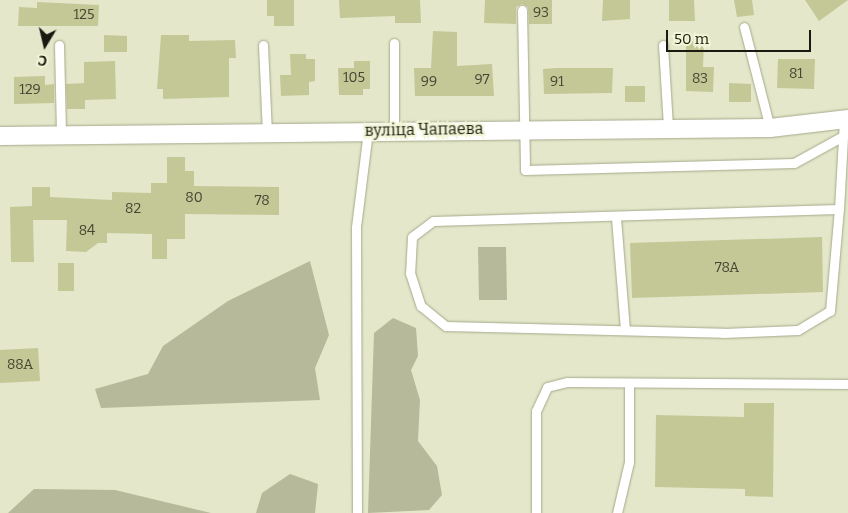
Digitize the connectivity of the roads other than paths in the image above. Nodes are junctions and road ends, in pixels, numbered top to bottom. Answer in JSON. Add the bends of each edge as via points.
{"nodes":[{"id":1,"x":522,"y":10,"type":"dead end"},
{"id":2,"x":744,"y":27,"type":"dead end"},
{"id":3,"x":394,"y":43,"type":"dead end"},
{"id":4,"x":58,"y":45,"type":"dead end"},
{"id":5,"x":263,"y":45,"type":"dead end"},
{"id":6,"x":663,"y":45,"type":"dead end"},
{"id":7,"x":845,"y":125,"type":"edge"},
{"id":8,"x":668,"y":127,"type":"junction"},
{"id":9,"x":521,"y":128,"type":"junction"},
{"id":10,"x":770,"y":128,"type":"junction"},
{"id":11,"x":394,"y":130,"type":"junction"},
{"id":12,"x":368,"y":131,"type":"junction"},
{"id":13,"x":267,"y":132,"type":"junction"},
{"id":14,"x":0,"y":136,"type":"edge"},
{"id":15,"x":61,"y":136,"type":"junction"},
{"id":16,"x":839,"y":209,"type":"junction"},
{"id":17,"x":616,"y":218,"type":"junction"},
{"id":18,"x":625,"y":330,"type":"junction"},
{"id":19,"x":629,"y":383,"type":"junction"},
{"id":20,"x":848,"y":384,"type":"edge"},
{"id":21,"x":357,"y":513,"type":"edge"},
{"id":22,"x":534,"y":513,"type":"edge"},
{"id":23,"x":617,"y":513,"type":"edge"}],
"edges":[{"from":1,"to":9,"type":"lane"},
{"from":2,"to":10,"type":"lane"},
{"from":3,"to":11,"type":"lane"},
{"from":4,"to":15,"type":"lane"},
{"from":5,"to":13,"type":"lane"},
{"from":6,"to":8,"type":"lane"},
{"from":7,"to":9,"type":"lane","via":[[794,163],[525,170]]},
{"from":7,"to":10,"type":"street","name":"вуліца Чапаева"},
{"from":7,"to":16,"type":"lane"},
{"from":8,"to":9,"type":"street","name":"вуліца Чапаева"},
{"from":8,"to":10,"type":"street","name":"вуліца Чапаева"},
{"from":9,"to":11,"type":"street","name":"вуліца Чапаева"},
{"from":11,"to":12,"type":"street","name":"вуліца Чапаева"},
{"from":12,"to":13,"type":"street","name":"вуліца Чапаева"},
{"from":12,"to":21,"type":"lane","via":[[356,227]]},
{"from":13,"to":15,"type":"street","name":"вуліца Чапаева"},
{"from":14,"to":15,"type":"street","name":"вуліца Чапаева"},
{"from":16,"to":17,"type":"lane"},
{"from":16,"to":18,"type":"lane","via":[[830,311],[798,330]]},
{"from":17,"to":18,"type":"lane"},
{"from":17,"to":18,"type":"lane","via":[[433,221],[412,237],[410,273],[420,306],[446,326]]},
{"from":19,"to":20,"type":"lane"},
{"from":19,"to":22,"type":"lane","via":[[567,382],[547,388],[536,412]]},
{"from":19,"to":23,"type":"lane","via":[[629,462]]}]}
